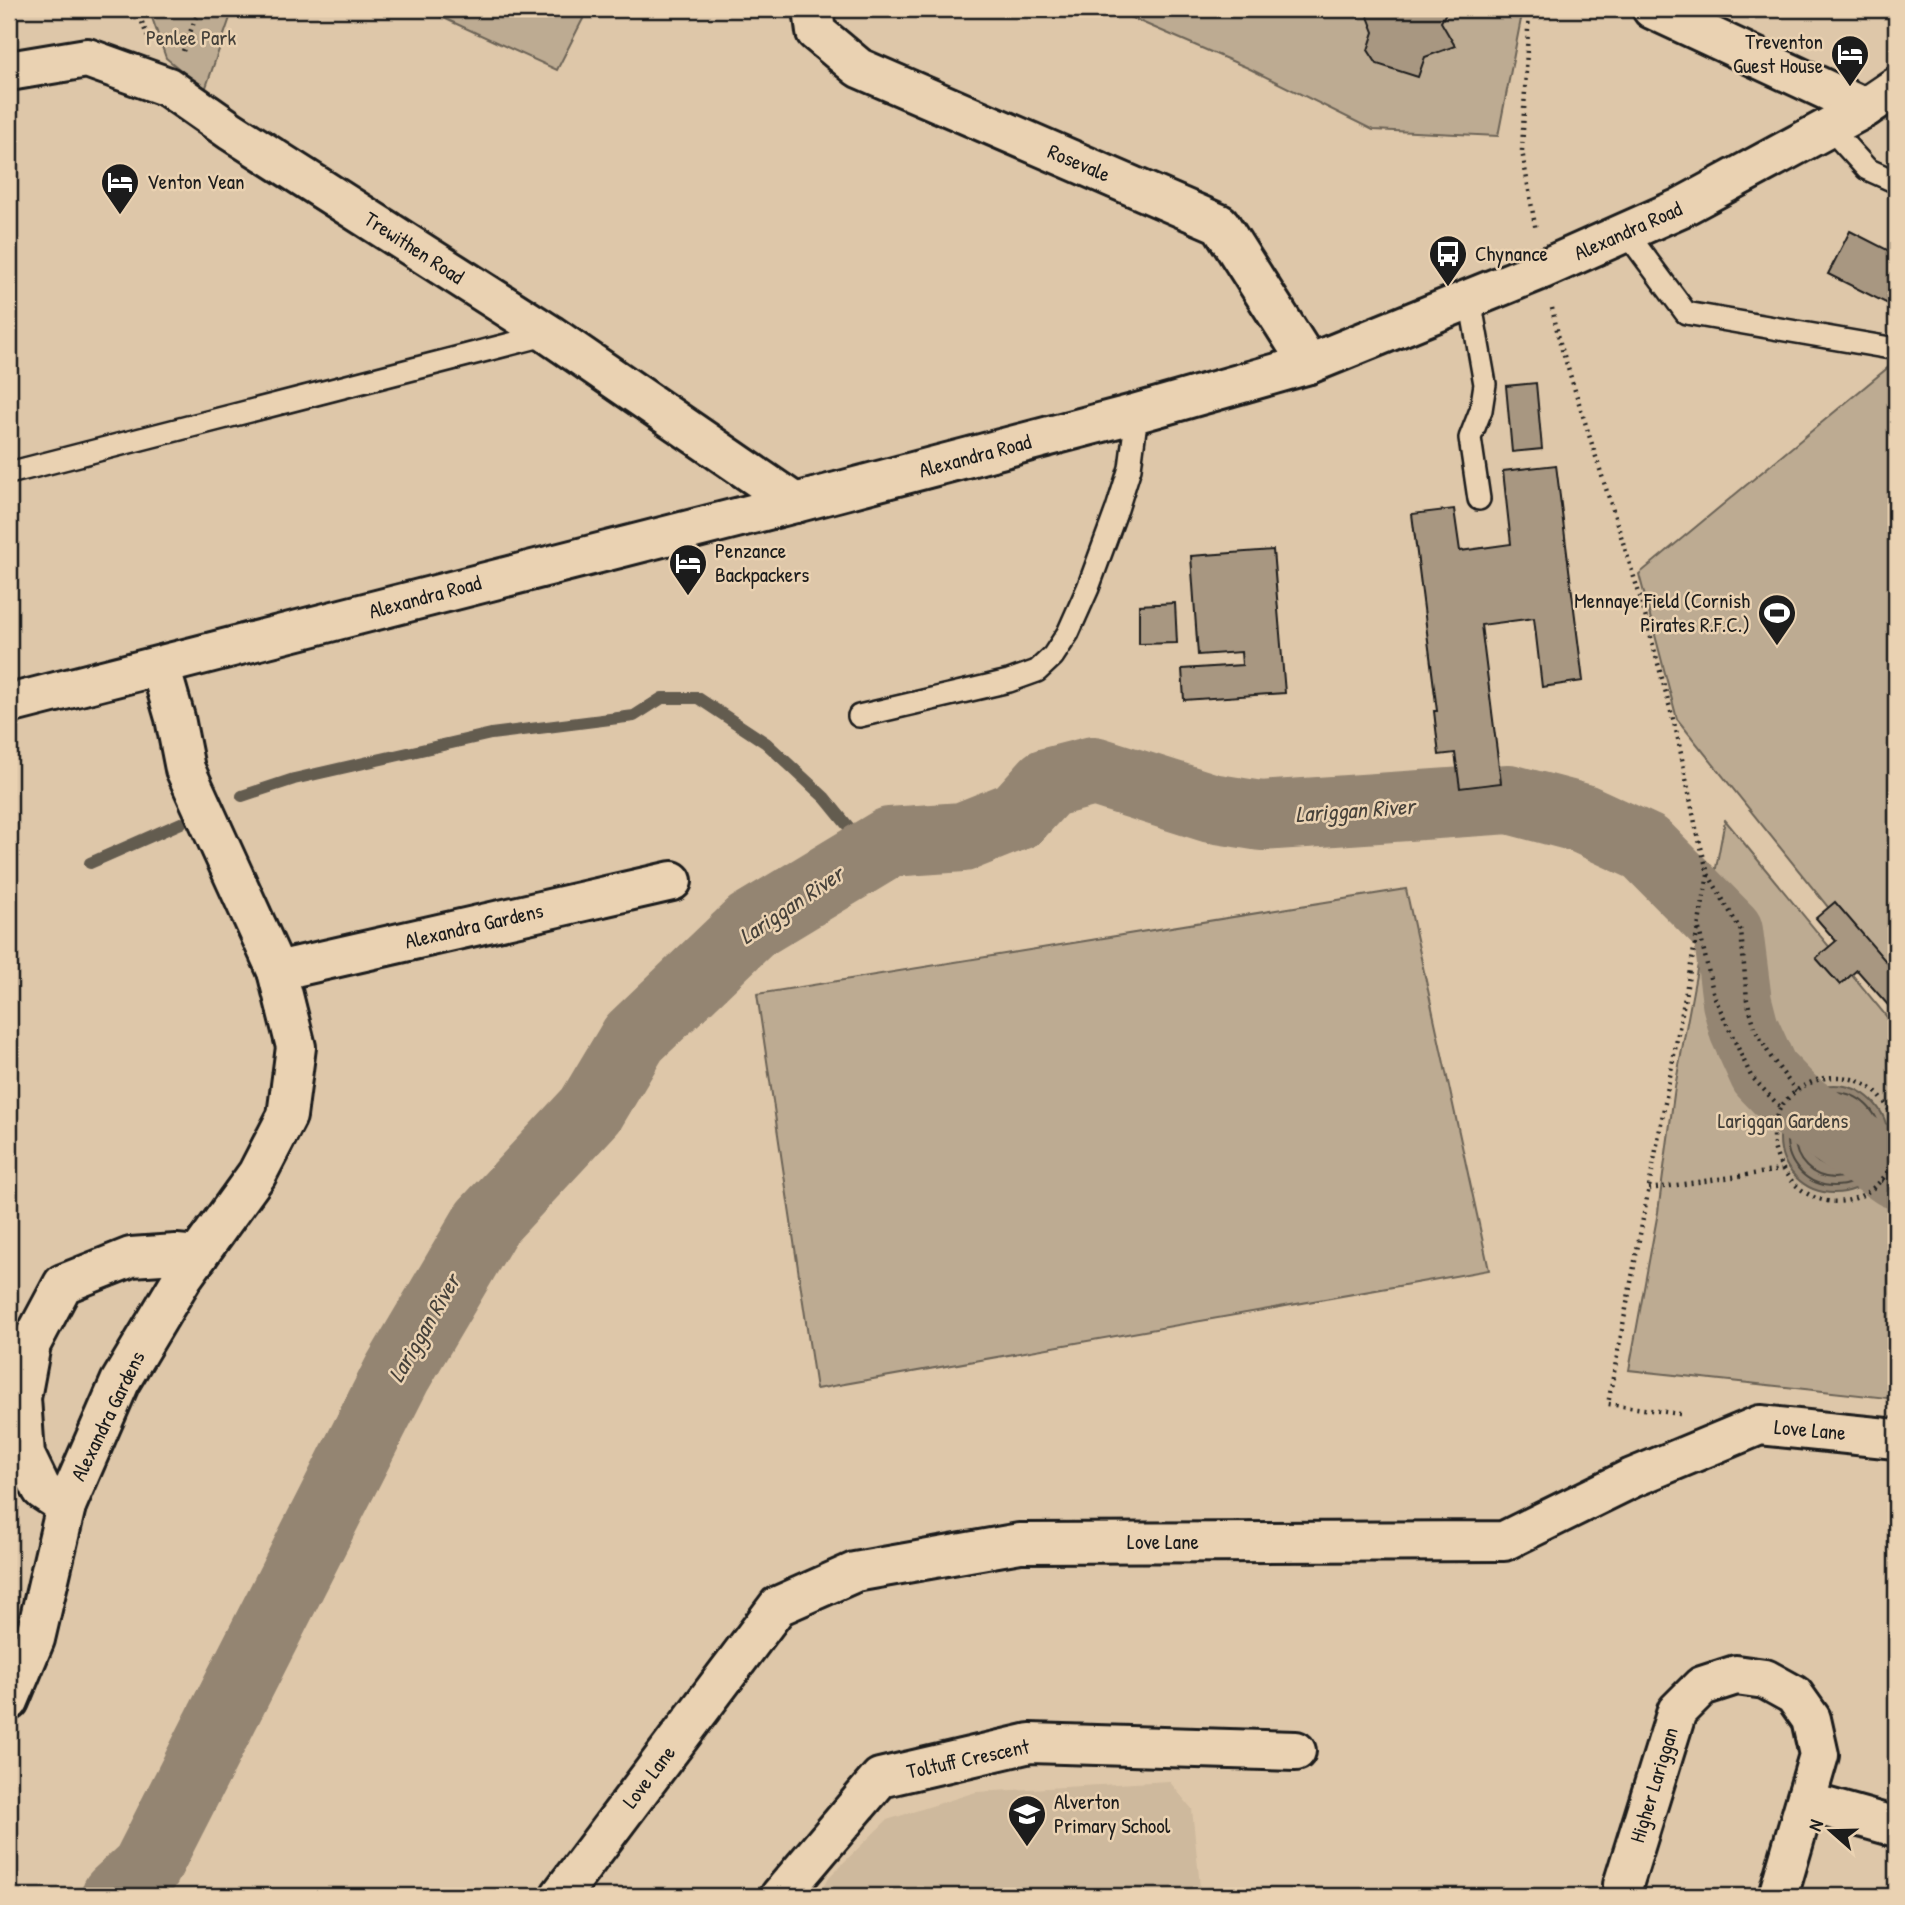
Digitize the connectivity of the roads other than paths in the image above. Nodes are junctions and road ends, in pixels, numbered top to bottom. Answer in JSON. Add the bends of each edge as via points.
{"nodes":[{"id":1,"x":813,"y":9,"type":"edge"},
{"id":2,"x":1653,"y":9,"type":"edge"},
{"id":3,"x":9,"y":71,"type":"edge"},
{"id":4,"x":1896,"y":87,"type":"edge"},
{"id":5,"x":1865,"y":108,"type":"junction"},
{"id":6,"x":1829,"y":127,"type":"junction"},
{"id":7,"x":1896,"y":181,"type":"edge"},
{"id":8,"x":1626,"y":232,"type":"junction"},
{"id":9,"x":1470,"y":299,"type":"junction"},
{"id":10,"x":549,"y":334,"type":"junction"},
{"id":11,"x":1896,"y":349,"type":"edge"},
{"id":12,"x":1309,"y":364,"type":"junction"},
{"id":13,"x":1137,"y":413,"type":"junction"},
{"id":14,"x":9,"y":473,"type":"edge"},
{"id":15,"x":1479,"y":499,"type":"dead end"},
{"id":16,"x":795,"y":503,"type":"junction"},
{"id":17,"x":160,"y":666,"type":"junction"},
{"id":18,"x":9,"y":704,"type":"edge"},
{"id":19,"x":859,"y":716,"type":"dead end"},
{"id":20,"x":672,"y":881,"type":"dead end"},
{"id":21,"x":277,"y":971,"type":"junction"},
{"id":22,"x":198,"y":1256,"type":"junction"},
{"id":23,"x":1896,"y":1439,"type":"edge"},
{"id":24,"x":66,"y":1506,"type":"junction"},
{"id":25,"x":9,"y":1700,"type":"edge"},
{"id":26,"x":1296,"y":1751,"type":"dead end"},
{"id":27,"x":1807,"y":1802,"type":"junction"},
{"id":28,"x":1896,"y":1827,"type":"edge"},
{"id":29,"x":559,"y":1896,"type":"edge"},
{"id":30,"x":780,"y":1896,"type":"edge"},
{"id":31,"x":1623,"y":1896,"type":"edge"},
{"id":32,"x":1778,"y":1896,"type":"edge"}],
"edges":[{"from":1,"to":12,"type":"street","name":"Rosevale","via":[[816,32],[859,68],[1220,224]]},
{"from":2,"to":5,"type":"street"},
{"from":3,"to":10,"type":"street","name":"Trewithen Road","via":[[87,58],[168,87]]},
{"from":4,"to":5,"type":"street","name":"Alexandra Road"},
{"from":5,"to":6,"type":"street","name":"Alexandra Road"},
{"from":6,"to":7,"type":"lane","via":[[1867,169]]},
{"from":6,"to":8,"type":"street","name":"Alexandra Road"},
{"from":8,"to":9,"type":"street","name":"Alexandra Road"},
{"from":8,"to":11,"type":"lane","via":[[1686,313]]},
{"from":9,"to":12,"type":"street","name":"Alexandra Road"},
{"from":9,"to":15,"type":"lane","via":[[1485,384],[1470,438]]},
{"from":10,"to":14,"type":"lane"},
{"from":10,"to":16,"type":"street","name":"Trewithen Road"},
{"from":12,"to":13,"type":"street","name":"Alexandra Road"},
{"from":13,"to":16,"type":"street","name":"Alexandra Road"},
{"from":13,"to":19,"type":"lane","via":[[1130,468],[1117,509],[1068,633],[1053,656],[1037,671],[1009,681]]},
{"from":16,"to":17,"type":"street","name":"Alexandra Road"},
{"from":17,"to":18,"type":"street","name":"Alexandra Road"},
{"from":17,"to":21,"type":"street","name":"Alexandra Gardens","via":[[185,769]]},
{"from":20,"to":21,"type":"street","name":"Alexandra Gardens"},
{"from":21,"to":22,"type":"street","name":"Alexandra Gardens","via":[[296,1047],[287,1116],[257,1174]]},
{"from":22,"to":24,"type":"street","name":"Alexandra Gardens","via":[[120,1382]]},
{"from":22,"to":24,"type":"street","name":"Alexandra Gardens","via":[[131,1257],[63,1284],[37,1332],[22,1398],[25,1455],[43,1490]]},
{"from":23,"to":29,"type":"street","name":"Love Lane","via":[[1760,1425],[1632,1478],[1504,1541],[1020,1543],[855,1572],[778,1606]]},
{"from":24,"to":25,"type":"street","name":"Alexandra Gardens","via":[[35,1639]]},
{"from":26,"to":30,"type":"street","name":"Toltuff Crescent","via":[[1030,1743],[880,1778]]},
{"from":27,"to":28,"type":"street"},
{"from":27,"to":31,"type":"street","name":"Higher Lariggan","via":[[1819,1755],[1811,1719],[1794,1695],[1765,1679],[1736,1675],[1702,1686],[1677,1711]]},
{"from":27,"to":32,"type":"street","name":"Higher Lariggan"}]}
